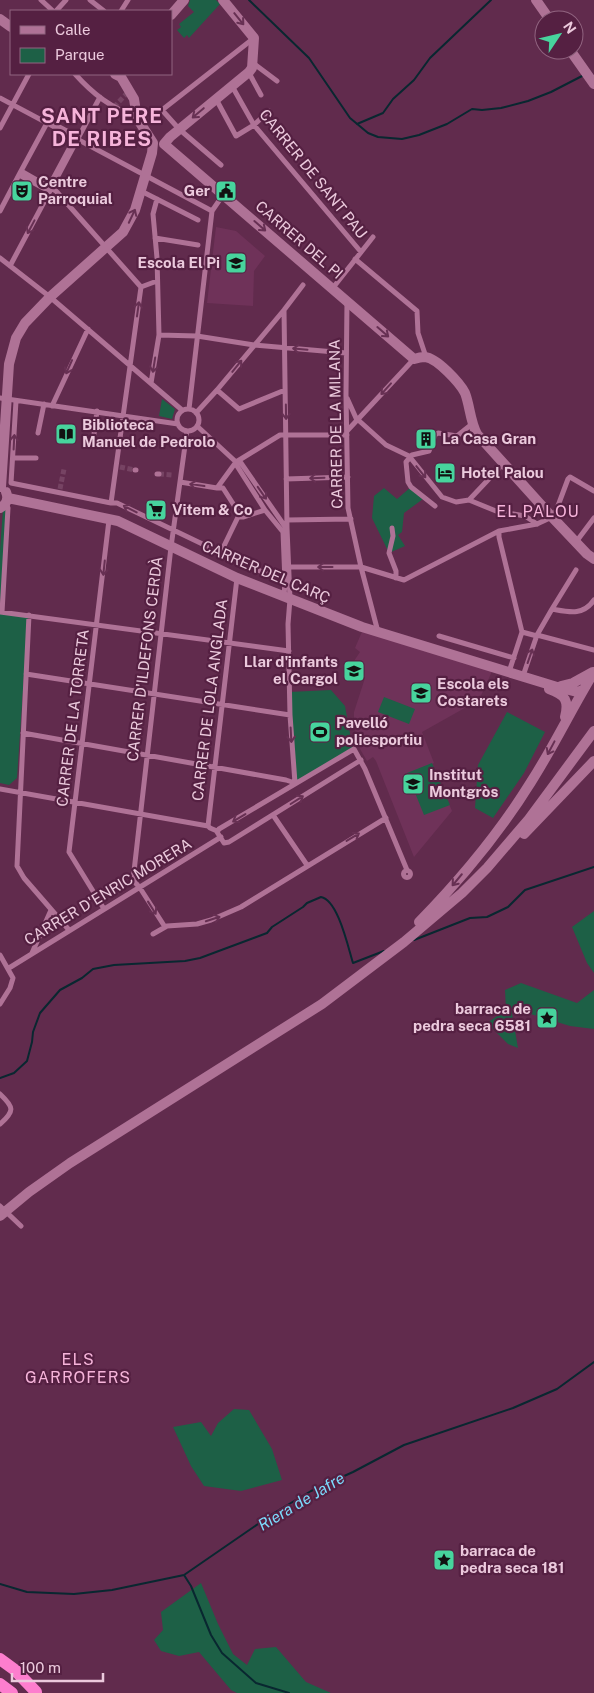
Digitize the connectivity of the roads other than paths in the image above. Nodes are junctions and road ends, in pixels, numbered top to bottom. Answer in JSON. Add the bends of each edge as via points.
{"nodes":[{"id":1,"x":41,"y":0,"type":"edge"},
{"id":2,"x":66,"y":0,"type":"edge"},
{"id":3,"x":90,"y":0,"type":"edge"},
{"id":4,"x":184,"y":0,"type":"edge"},
{"id":5,"x":223,"y":0,"type":"edge"},
{"id":6,"x":53,"y":10,"type":"edge"},
{"id":7,"x":55,"y":10,"type":"edge"},
{"id":8,"x":103,"y":10,"type":"edge"},
{"id":9,"x":172,"y":14,"type":"edge"},
{"id":10,"x":254,"y":38,"type":"junction"},
{"id":11,"x":577,"y":60,"type":"edge"},
{"id":12,"x":251,"y":67,"type":"junction"},
{"id":13,"x":29,"y":75,"type":"edge"},
{"id":14,"x":76,"y":75,"type":"edge"},
{"id":15,"x":120,"y":75,"type":"edge"},
{"id":16,"x":277,"y":81,"type":"dead end"},
{"id":17,"x":594,"y":84,"type":"edge"},
{"id":18,"x":232,"y":86,"type":"junction"},
{"id":19,"x":261,"y":95,"type":"dead end"},
{"id":20,"x":100,"y":97,"type":"junction"},
{"id":21,"x":0,"y":98,"type":"edge"},
{"id":22,"x":215,"y":99,"type":"junction"},
{"id":23,"x":13,"y":105,"type":"junction"},
{"id":24,"x":269,"y":111,"type":"dead end"},
{"id":25,"x":139,"y":120,"type":"junction"},
{"id":26,"x":47,"y":124,"type":"junction"},
{"id":27,"x":254,"y":125,"type":"junction"},
{"id":28,"x":0,"y":128,"type":"edge"},
{"id":29,"x":179,"y":129,"type":"junction"},
{"id":30,"x":78,"y":140,"type":"junction"},
{"id":31,"x":159,"y":143,"type":"junction"},
{"id":32,"x":221,"y":165,"type":"dead end"},
{"id":33,"x":21,"y":171,"type":"junction"},
{"id":34,"x":145,"y":176,"type":"junction"},
{"id":35,"x":52,"y":188,"type":"junction"},
{"id":36,"x":140,"y":191,"type":"junction"},
{"id":37,"x":223,"y":194,"type":"junction"},
{"id":38,"x":157,"y":199,"type":"junction"},
{"id":39,"x":212,"y":210,"type":"junction"},
{"id":40,"x":0,"y":211,"type":"edge"},
{"id":41,"x":198,"y":220,"type":"dead end"},
{"id":42,"x":373,"y":237,"type":"dead end"},
{"id":43,"x":155,"y":238,"type":"junction"},
{"id":44,"x":198,"y":245,"type":"dead end"},
{"id":45,"x":106,"y":248,"type":"junction"},
{"id":46,"x":361,"y":252,"type":"junction"},
{"id":47,"x":0,"y":258,"type":"edge"},
{"id":48,"x":355,"y":259,"type":"junction"},
{"id":49,"x":10,"y":266,"type":"junction"},
{"id":50,"x":157,"y":281,"type":"junction"},
{"id":51,"x":303,"y":285,"type":"dead end"},
{"id":52,"x":141,"y":288,"type":"junction"},
{"id":53,"x":332,"y":288,"type":"junction"},
{"id":54,"x":50,"y":297,"type":"junction"},
{"id":55,"x":347,"y":301,"type":"junction"},
{"id":56,"x":284,"y":310,"type":"junction"},
{"id":57,"x":88,"y":329,"type":"junction"},
{"id":58,"x":159,"y":334,"type":"junction"},
{"id":59,"x":198,"y":336,"type":"junction"},
{"id":60,"x":254,"y":345,"type":"junction"},
{"id":61,"x":284,"y":348,"type":"junction"},
{"id":62,"x":346,"y":353,"type":"junction"},
{"id":63,"x":426,"y":357,"type":"junction"},
{"id":64,"x":414,"y":358,"type":"junction"},
{"id":65,"x":129,"y":364,"type":"junction"},
{"id":66,"x":151,"y":383,"type":"junction"},
{"id":67,"x":218,"y":390,"type":"junction"},
{"id":68,"x":285,"y":390,"type":"junction"},
{"id":69,"x":346,"y":395,"type":"junction"},
{"id":70,"x":8,"y":400,"type":"edge"},
{"id":71,"x":44,"y":404,"type":"junction"},
{"id":72,"x":52,"y":406,"type":"junction"},
{"id":73,"x":189,"y":409,"type":"junction"},
{"id":74,"x":182,"y":410,"type":"junction"},
{"id":75,"x":97,"y":411,"type":"junction"},
{"id":76,"x":196,"y":413,"type":"junction"},
{"id":77,"x":123,"y":415,"type":"junction"},
{"id":78,"x":358,"y":419,"type":"junction"},
{"id":79,"x":178,"y":424,"type":"junction"},
{"id":80,"x":472,"y":424,"type":"junction"},
{"id":81,"x":197,"y":426,"type":"junction"},
{"id":82,"x":187,"y":431,"type":"junction"},
{"id":83,"x":38,"y":433,"type":"dead end"},
{"id":84,"x":347,"y":433,"type":"junction"},
{"id":85,"x":286,"y":434,"type":"junction"},
{"id":86,"x":93,"y":442,"type":"dead end"},
{"id":87,"x":409,"y":456,"type":"junction"},
{"id":88,"x":14,"y":458,"type":"dead end"},
{"id":89,"x":36,"y":458,"type":"dead end"},
{"id":90,"x":236,"y":462,"type":"junction"},
{"id":91,"x":504,"y":463,"type":"junction"},
{"id":92,"x":174,"y":475,"type":"tunnel mouth"},
{"id":93,"x":348,"y":477,"type":"junction"},
{"id":94,"x":286,"y":479,"type":"junction"},
{"id":95,"x":181,"y":480,"type":"junction"},
{"id":96,"x":0,"y":487,"type":"edge"},
{"id":97,"x":217,"y":488,"type":"junction"},
{"id":98,"x":594,"y":491,"type":"edge"},
{"id":99,"x":469,"y":500,"type":"junction"},
{"id":100,"x":111,"y":503,"type":"junction"},
{"id":101,"x":3,"y":504,"type":"edge"},
{"id":102,"x":435,"y":506,"type":"dead end"},
{"id":103,"x":266,"y":510,"type":"junction"},
{"id":104,"x":238,"y":517,"type":"junction"},
{"id":105,"x":552,"y":517,"type":"junction"},
{"id":106,"x":109,"y":519,"type":"junction"},
{"id":107,"x":351,"y":519,"type":"junction"},
{"id":108,"x":287,"y":520,"type":"junction"},
{"id":109,"x":593,"y":520,"type":"edge"},
{"id":110,"x":537,"y":524,"type":"junction"},
{"id":111,"x":287,"y":528,"type":"junction"},
{"id":112,"x":392,"y":528,"type":"dead end"},
{"id":113,"x":174,"y":530,"type":"junction"},
{"id":114,"x":499,"y":531,"type":"junction"},
{"id":115,"x":576,"y":542,"type":"junction"},
{"id":116,"x":171,"y":547,"type":"junction"},
{"id":117,"x":221,"y":552,"type":"junction"},
{"id":118,"x":594,"y":559,"type":"edge"},
{"id":119,"x":290,"y":567,"type":"junction"},
{"id":120,"x":360,"y":567,"type":"junction"},
{"id":121,"x":576,"y":570,"type":"dead end"},
{"id":122,"x":237,"y":578,"type":"junction"},
{"id":123,"x":396,"y":578,"type":"junction"},
{"id":124,"x":285,"y":582,"type":"junction"},
{"id":125,"x":287,"y":597,"type":"junction"},
{"id":126,"x":594,"y":600,"type":"edge"},
{"id":127,"x":552,"y":609,"type":"junction"},
{"id":128,"x":1,"y":612,"type":"edge"},
{"id":129,"x":29,"y":615,"type":"junction"},
{"id":130,"x":98,"y":626,"type":"junction"},
{"id":131,"x":378,"y":632,"type":"junction"},
{"id":132,"x":522,"y":632,"type":"junction"},
{"id":133,"x":162,"y":634,"type":"junction"},
{"id":134,"x":537,"y":635,"type":"junction"},
{"id":135,"x":439,"y":636,"type":"dead end"},
{"id":136,"x":230,"y":643,"type":"junction"},
{"id":137,"x":288,"y":650,"type":"junction"},
{"id":138,"x":594,"y":650,"type":"edge"},
{"id":139,"x":514,"y":658,"type":"junction"},
{"id":140,"x":594,"y":672,"type":"edge"},
{"id":141,"x":26,"y":674,"type":"junction"},
{"id":142,"x":515,"y":674,"type":"junction"},
{"id":143,"x":90,"y":684,"type":"junction"},
{"id":144,"x":557,"y":687,"type":"junction"},
{"id":145,"x":584,"y":690,"type":"junction"},
{"id":146,"x":154,"y":694,"type":"junction"},
{"id":147,"x":223,"y":704,"type":"junction"},
{"id":148,"x":290,"y":714,"type":"junction"},
{"id":149,"x":562,"y":727,"type":"junction"},
{"id":150,"x":594,"y":731,"type":"edge"},
{"id":151,"x":23,"y":733,"type":"junction"},
{"id":152,"x":83,"y":742,"type":"junction"},
{"id":153,"x":146,"y":754,"type":"junction"},
{"id":154,"x":360,"y":760,"type":"junction"},
{"id":155,"x":594,"y":761,"type":"edge"},
{"id":156,"x":215,"y":767,"type":"junction"},
{"id":157,"x":296,"y":783,"type":"junction"},
{"id":158,"x":0,"y":789,"type":"edge"},
{"id":159,"x":21,"y":793,"type":"junction"},
{"id":160,"x":75,"y":802,"type":"junction"},
{"id":161,"x":140,"y":813,"type":"junction"},
{"id":162,"x":273,"y":815,"type":"junction"},
{"id":163,"x":386,"y":818,"type":"junction"},
{"id":164,"x":208,"y":826,"type":"junction"},
{"id":165,"x":217,"y":830,"type":"junction"},
{"id":166,"x":221,"y":838,"type":"junction"},
{"id":167,"x":512,"y":840,"type":"junction"},
{"id":168,"x":307,"y":865,"type":"junction"},
{"id":169,"x":407,"y":870,"type":"dead end"},
{"id":170,"x":140,"y":888,"type":"junction"},
{"id":171,"x":51,"y":910,"type":"junction"},
{"id":172,"x":104,"y":910,"type":"junction"},
{"id":173,"x":165,"y":926,"type":"junction"},
{"id":174,"x":69,"y":930,"type":"junction"},
{"id":175,"x":153,"y":934,"type":"dead end"},
{"id":176,"x":404,"y":943,"type":"junction"},
{"id":177,"x":0,"y":954,"type":"edge"},
{"id":178,"x":32,"y":954,"type":"junction"},
{"id":179,"x":9,"y":968,"type":"junction"},
{"id":180,"x":0,"y":1004,"type":"edge"},
{"id":181,"x":0,"y":1094,"type":"edge"},
{"id":182,"x":0,"y":1124,"type":"edge"},
{"id":183,"x":0,"y":1206,"type":"edge"},
{"id":184,"x":0,"y":1216,"type":"edge"},
{"id":185,"x":21,"y":1226,"type":"dead end"},
{"id":186,"x":0,"y":1659,"type":"edge"},
{"id":187,"x":0,"y":1667,"type":"edge"},
{"id":188,"x":0,"y":1684,"type":"edge"},
{"id":189,"x":12,"y":1693,"type":"edge"},
{"id":190,"x":37,"y":1693,"type":"edge"}],
"edges":[{"from":1,"to":6,"type":"street"},
{"from":2,"to":7,"type":"street"},
{"from":3,"to":8,"type":"street"},
{"from":4,"to":9,"type":"street"},
{"from":5,"to":10,"type":"street","one_way":true},
{"from":10,"to":12,"type":"street"},
{"from":10,"to":29,"type":"street","via":[[162,110]]},
{"from":11,"to":17,"type":"street"},
{"from":12,"to":16,"type":"street"},
{"from":12,"to":18,"type":"street"},
{"from":12,"to":19,"type":"street"},
{"from":13,"to":23,"type":"street"},
{"from":14,"to":20,"type":"street"},
{"from":15,"to":25,"type":"street","name":"CARRER DEL PI","via":[[130,90]]},
{"from":18,"to":22,"type":"street"},
{"from":18,"to":27,"type":"street","name":"CARRER DE SANT PAU"},
{"from":20,"to":25,"type":"street"},
{"from":20,"to":30,"type":"street"},
{"from":21,"to":23,"type":"street"},
{"from":22,"to":27,"type":"street","via":[[236,136]]},
{"from":22,"to":29,"type":"street","one_way":true},
{"from":23,"to":26,"type":"street"},
{"from":23,"to":28,"type":"street"},
{"from":24,"to":27,"type":"street"},
{"from":25,"to":31,"type":"street","name":"CARRER DEL PI"},
{"from":26,"to":30,"type":"street"},
{"from":26,"to":33,"type":"street"},
{"from":26,"to":33,"type":"street","via":[[50,122],[76,136],[47,190],[21,176]]},
{"from":27,"to":46,"type":"street","name":"CARRER DE SANT PAU"},
{"from":29,"to":31,"type":"street"},
{"from":29,"to":32,"type":"street"},
{"from":30,"to":34,"type":"street"},
{"from":30,"to":35,"type":"street"},
{"from":31,"to":34,"type":"street"},
{"from":31,"to":37,"type":"street","name":"CARRER DEL PI"},
{"from":33,"to":35,"type":"street"},
{"from":33,"to":40,"type":"street"},
{"from":34,"to":36,"type":"street"},
{"from":34,"to":39,"type":"street"},
{"from":35,"to":45,"type":"street"},
{"from":35,"to":49,"type":"street","one_way":true},
{"from":36,"to":38,"type":"street"},
{"from":45,"to":36,"type":"street","one_way":true,"via":[[131,220]]},
{"from":37,"to":39,"type":"street"},
{"from":37,"to":53,"type":"street","name":"CARRER DEL PI","one_way":true},
{"from":38,"to":41,"type":"street"},
{"from":38,"to":43,"type":"street","via":[[152,214]]},
{"from":39,"to":59,"type":"street"},
{"from":42,"to":46,"type":"street"},
{"from":43,"to":44,"type":"street"},
{"from":43,"to":50,"type":"street"},
{"from":45,"to":52,"type":"street"},
{"from":45,"to":54,"type":"street"},
{"from":46,"to":48,"type":"street"},
{"from":47,"to":49,"type":"street"},
{"from":48,"to":53,"type":"street"},
{"from":48,"to":63,"type":"street","via":[[417,312],[418,333]]},
{"from":49,"to":54,"type":"street"},
{"from":50,"to":52,"type":"street"},
{"from":50,"to":58,"type":"street"},
{"from":51,"to":56,"type":"street"},
{"from":65,"to":52,"type":"street","one_way":true},
{"from":53,"to":55,"type":"street","name":"CARRER DEL PI"},
{"from":54,"to":57,"type":"street"},
{"from":54,"to":70,"type":"street","via":[[25,323],[16,338],[9,364]]},
{"from":55,"to":62,"type":"street","name":"CARRER DE LA MILANA"},
{"from":55,"to":64,"type":"street","name":"CARRER DEL PI","one_way":true},
{"from":56,"to":60,"type":"street"},
{"from":56,"to":61,"type":"street"},
{"from":57,"to":65,"type":"street"},
{"from":57,"to":72,"type":"street","one_way":true},
{"from":58,"to":59,"type":"street"},
{"from":58,"to":66,"type":"street","one_way":true},
{"from":59,"to":60,"type":"street"},
{"from":59,"to":73,"type":"street"},
{"from":60,"to":61,"type":"street"},
{"from":67,"to":60,"type":"street","one_way":true},
{"from":62,"to":61,"type":"street","one_way":true},
{"from":61,"to":68,"type":"street"},
{"from":62,"to":69,"type":"street","name":"CARRER DE LA MILANA"},
{"from":63,"to":64,"type":"street"},
{"from":63,"to":80,"type":"street","via":[[454,378],[464,392]]},
{"from":64,"to":78,"type":"street","one_way":true},
{"from":65,"to":66,"type":"street"},
{"from":65,"to":77,"type":"street"},
{"from":66,"to":74,"type":"street"},
{"from":67,"to":68,"type":"street","via":[[239,408]]},
{"from":67,"to":76,"type":"street"},
{"from":68,"to":85,"type":"street","one_way":true},
{"from":69,"to":78,"type":"street"},
{"from":69,"to":84,"type":"street","name":"CARRER DE LA MILANA"},
{"from":70,"to":71,"type":"street"},
{"from":70,"to":96,"type":"street"},
{"from":100,"to":70,"type":"street","one_way":true,"via":[[11,483]]},
{"from":71,"to":72,"type":"street"},
{"from":71,"to":83,"type":"street"},
{"from":72,"to":75,"type":"street"},
{"from":73,"to":74,"type":"street"},
{"from":73,"to":76,"type":"street"},
{"from":74,"to":79,"type":"street"},
{"from":75,"to":77,"type":"street"},
{"from":75,"to":86,"type":"street"},
{"from":76,"to":81,"type":"street"},
{"from":77,"to":79,"type":"street"},
{"from":77,"to":100,"type":"street"},
{"from":78,"to":84,"type":"street"},
{"from":78,"to":87,"type":"street","via":[[386,445]]},
{"from":79,"to":82,"type":"street"},
{"from":80,"to":87,"type":"street","via":[[457,436],[438,433],[429,451]]},
{"from":80,"to":91,"type":"street"},
{"from":81,"to":82,"type":"street"},
{"from":81,"to":90,"type":"street"},
{"from":82,"to":95,"type":"street","name":"CARRER D'ILDEFONS CERDÀ"},
{"from":84,"to":85,"type":"street"},
{"from":84,"to":93,"type":"street","name":"CARRER DE LA MILANA"},
{"from":85,"to":90,"type":"street"},
{"from":85,"to":94,"type":"street"},
{"from":87,"to":99,"type":"street","one_way":true,"via":[[442,497],[456,502]]},
{"from":87,"to":102,"type":"street","via":[[406,462],[408,482]]},
{"from":88,"to":89,"type":"street"},
{"from":90,"to":97,"type":"street"},
{"from":90,"to":103,"type":"street"},
{"from":90,"to":111,"type":"street","one_way":true,"via":[[241,463]]},
{"from":91,"to":99,"type":"street"},
{"from":91,"to":105,"type":"street"},
{"from":92,"to":95,"type":"street"},
{"from":93,"to":94,"type":"street","one_way":true},
{"from":93,"to":107,"type":"street","name":"CARRER DE LA MILANA"},
{"from":94,"to":108,"type":"street"},
{"from":97,"to":95,"type":"street","one_way":true},
{"from":95,"to":113,"type":"street","name":"CARRER D'ILDEFONS CERDÀ"},
{"from":96,"to":101,"type":"street","via":[[6,492]]},
{"from":97,"to":104,"type":"street","via":[[223,488],[239,513]]},
{"from":98,"to":105,"type":"street","via":[[570,477]]},
{"from":99,"to":110,"type":"street","via":[[496,511],[525,516]]},
{"from":113,"to":100,"type":"street","one_way":true,"via":[[118,503]]},
{"from":101,"to":106,"type":"street","name":"CARRER DEL CARÇ"},
{"from":101,"to":128,"type":"street","via":[[8,508]]},
{"from":103,"to":104,"type":"street"},
{"from":103,"to":124,"type":"street","via":[[283,532]]},
{"from":104,"to":117,"type":"street"},
{"from":105,"to":110,"type":"street"},
{"from":105,"to":115,"type":"street"},
{"from":106,"to":116,"type":"street","name":"CARRER DEL CARÇ"},
{"from":106,"to":130,"type":"street","name":"CARRER DE LA TORRETA","one_way":true},
{"from":107,"to":108,"type":"street"},
{"from":107,"to":120,"type":"street","name":"CARRER DE LA MILANA"},
{"from":108,"to":111,"type":"street"},
{"from":109,"to":115,"type":"street"},
{"from":110,"to":114,"type":"street"},
{"from":111,"to":119,"type":"street"},
{"from":112,"to":123,"type":"street","via":[[389,553]]},
{"from":113,"to":116,"type":"street","name":"CARRER D'ILDEFONS CERDÀ"},
{"from":113,"to":117,"type":"street"},
{"from":114,"to":123,"type":"street","via":[[405,579]]},
{"from":114,"to":132,"type":"street","via":[[498,538]]},
{"from":115,"to":118,"type":"street"},
{"from":116,"to":122,"type":"street","name":"CARRER DEL CARÇ"},
{"from":116,"to":133,"type":"street","name":"CARRER D'ILDEFONS CERDÀ"},
{"from":117,"to":124,"type":"street"},
{"from":120,"to":119,"type":"street","one_way":true},
{"from":119,"to":125,"type":"street"},
{"from":120,"to":123,"type":"street"},
{"from":120,"to":131,"type":"street","name":"CARRER DE LA MILANA"},
{"from":121,"to":127,"type":"street"},
{"from":122,"to":125,"type":"street","name":"CARRER DEL CARÇ"},
{"from":122,"to":136,"type":"street","name":"CARRER DE LOLA ANGLADA"},
{"from":124,"to":125,"type":"street"},
{"from":125,"to":131,"type":"street","name":"CARRER DEL CARÇ"},
{"from":125,"to":137,"type":"street"},
{"from":126,"to":127,"type":"street","via":[[587,608],[572,613]]},
{"from":127,"to":134,"type":"street"},
{"from":128,"to":129,"type":"street"},
{"from":129,"to":130,"type":"street"},
{"from":129,"to":141,"type":"street"},
{"from":130,"to":133,"type":"street"},
{"from":130,"to":143,"type":"street","name":"CARRER DE LA TORRETA"},
{"from":131,"to":142,"type":"street","name":"CARRER DEL CARÇ"},
{"from":132,"to":134,"type":"street"},
{"from":132,"to":139,"type":"street"},
{"from":133,"to":136,"type":"street"},
{"from":133,"to":146,"type":"street","name":"CARRER D'ILDEFONS CERDÀ"},
{"from":134,"to":138,"type":"street"},
{"from":142,"to":134,"type":"street","one_way":true},
{"from":135,"to":139,"type":"street"},
{"from":136,"to":137,"type":"street"},
{"from":136,"to":147,"type":"street","name":"CARRER DE LOLA ANGLADA"},
{"from":137,"to":148,"type":"street"},
{"from":139,"to":142,"type":"street"},
{"from":140,"to":144,"type":"street"},
{"from":140,"to":145,"type":"street"},
{"from":141,"to":143,"type":"street"},
{"from":141,"to":151,"type":"street"},
{"from":142,"to":144,"type":"street","name":"CARRER DEL CARÇ"},
{"from":142,"to":149,"type":"street","name":"CARRER DEL CARÇ","via":[[564,697],[568,705]]},
{"from":143,"to":146,"type":"street"},
{"from":143,"to":152,"type":"street","name":"CARRER DE LA TORRETA"},
{"from":144,"to":145,"type":"street","name":"CARRER DEL CARÇ","via":[[577,692]]},
{"from":145,"to":149,"type":"street"},
{"from":146,"to":147,"type":"street"},
{"from":146,"to":153,"type":"street","name":"CARRER D'ILDEFONS CERDÀ"},
{"from":147,"to":148,"type":"street"},
{"from":147,"to":156,"type":"street","name":"CARRER DE LOLA ANGLADA"},
{"from":148,"to":157,"type":"street","one_way":true},
{"from":149,"to":176,"type":"street","one_way":true,"via":[[504,822],[457,881],[412,929]]},
{"from":150,"to":167,"type":"street"},
{"from":151,"to":152,"type":"street"},
{"from":151,"to":159,"type":"street"},
{"from":152,"to":153,"type":"street"},
{"from":152,"to":160,"type":"street","name":"CARRER DE LA TORRETA"},
{"from":153,"to":156,"type":"street"},
{"from":153,"to":161,"type":"street","name":"CARRER D'ILDEFONS CERDÀ"},
{"from":154,"to":157,"type":"street","via":[[354,749]]},
{"from":162,"to":154,"type":"street","name":"CARRER D'ENRIC MORERA","one_way":true},
{"from":154,"to":163,"type":"street"},
{"from":155,"to":167,"type":"street","via":[[527,832]]},
{"from":156,"to":157,"type":"street"},
{"from":156,"to":164,"type":"street","name":"CARRER DE LOLA ANGLADA"},
{"from":157,"to":165,"type":"street","one_way":true},
{"from":158,"to":159,"type":"street"},
{"from":159,"to":160,"type":"street"},
{"from":159,"to":171,"type":"street","via":[[17,866]]},
{"from":160,"to":161,"type":"street"},
{"from":160,"to":172,"type":"street","name":"CARRER DE LA TORRETA","via":[[69,852]]},
{"from":161,"to":164,"type":"street"},
{"from":161,"to":170,"type":"street","name":"CARRER D'ILDEFONS CERDÀ","via":[[133,880]]},
{"from":162,"to":166,"type":"street","name":"CARRER D'ENRIC MORERA","via":[[226,844]]},
{"from":162,"to":168,"type":"street"},
{"from":168,"to":163,"type":"street","one_way":true},
{"from":163,"to":169,"type":"street"},
{"from":164,"to":165,"type":"street"},
{"from":165,"to":166,"type":"street"},
{"from":166,"to":170,"type":"street","name":"CARRER D'ENRIC MORERA"},
{"from":167,"to":176,"type":"street","via":[[475,881]]},
{"from":173,"to":168,"type":"street","one_way":true,"via":[[197,924],[222,916]]},
{"from":170,"to":172,"type":"street","name":"CARRER D'ENRIC MORERA"},
{"from":170,"to":173,"type":"street","name":"CARRER D'ILDEFONS CERDÀ","one_way":true},
{"from":171,"to":174,"type":"street"},
{"from":171,"to":178,"type":"street"},
{"from":172,"to":174,"type":"street","name":"CARRER D'ENRIC MORERA"},
{"from":173,"to":175,"type":"street"},
{"from":174,"to":178,"type":"street","name":"CARRER D'ENRIC MORERA"},
{"from":176,"to":184,"type":"street","via":[[284,1028],[70,1163]]},
{"from":177,"to":179,"type":"street"},
{"from":178,"to":179,"type":"street","name":"CARRER D'ENRIC MORERA"},
{"from":179,"to":180,"type":"street","via":[[13,978]]},
{"from":181,"to":182,"type":"street","via":[[11,1105],[12,1111]]},
{"from":183,"to":185,"type":"street"},
{"from":186,"to":190,"type":"highway"},
{"from":187,"to":190,"type":"highway"},
{"from":188,"to":189,"type":"highway"}]}
